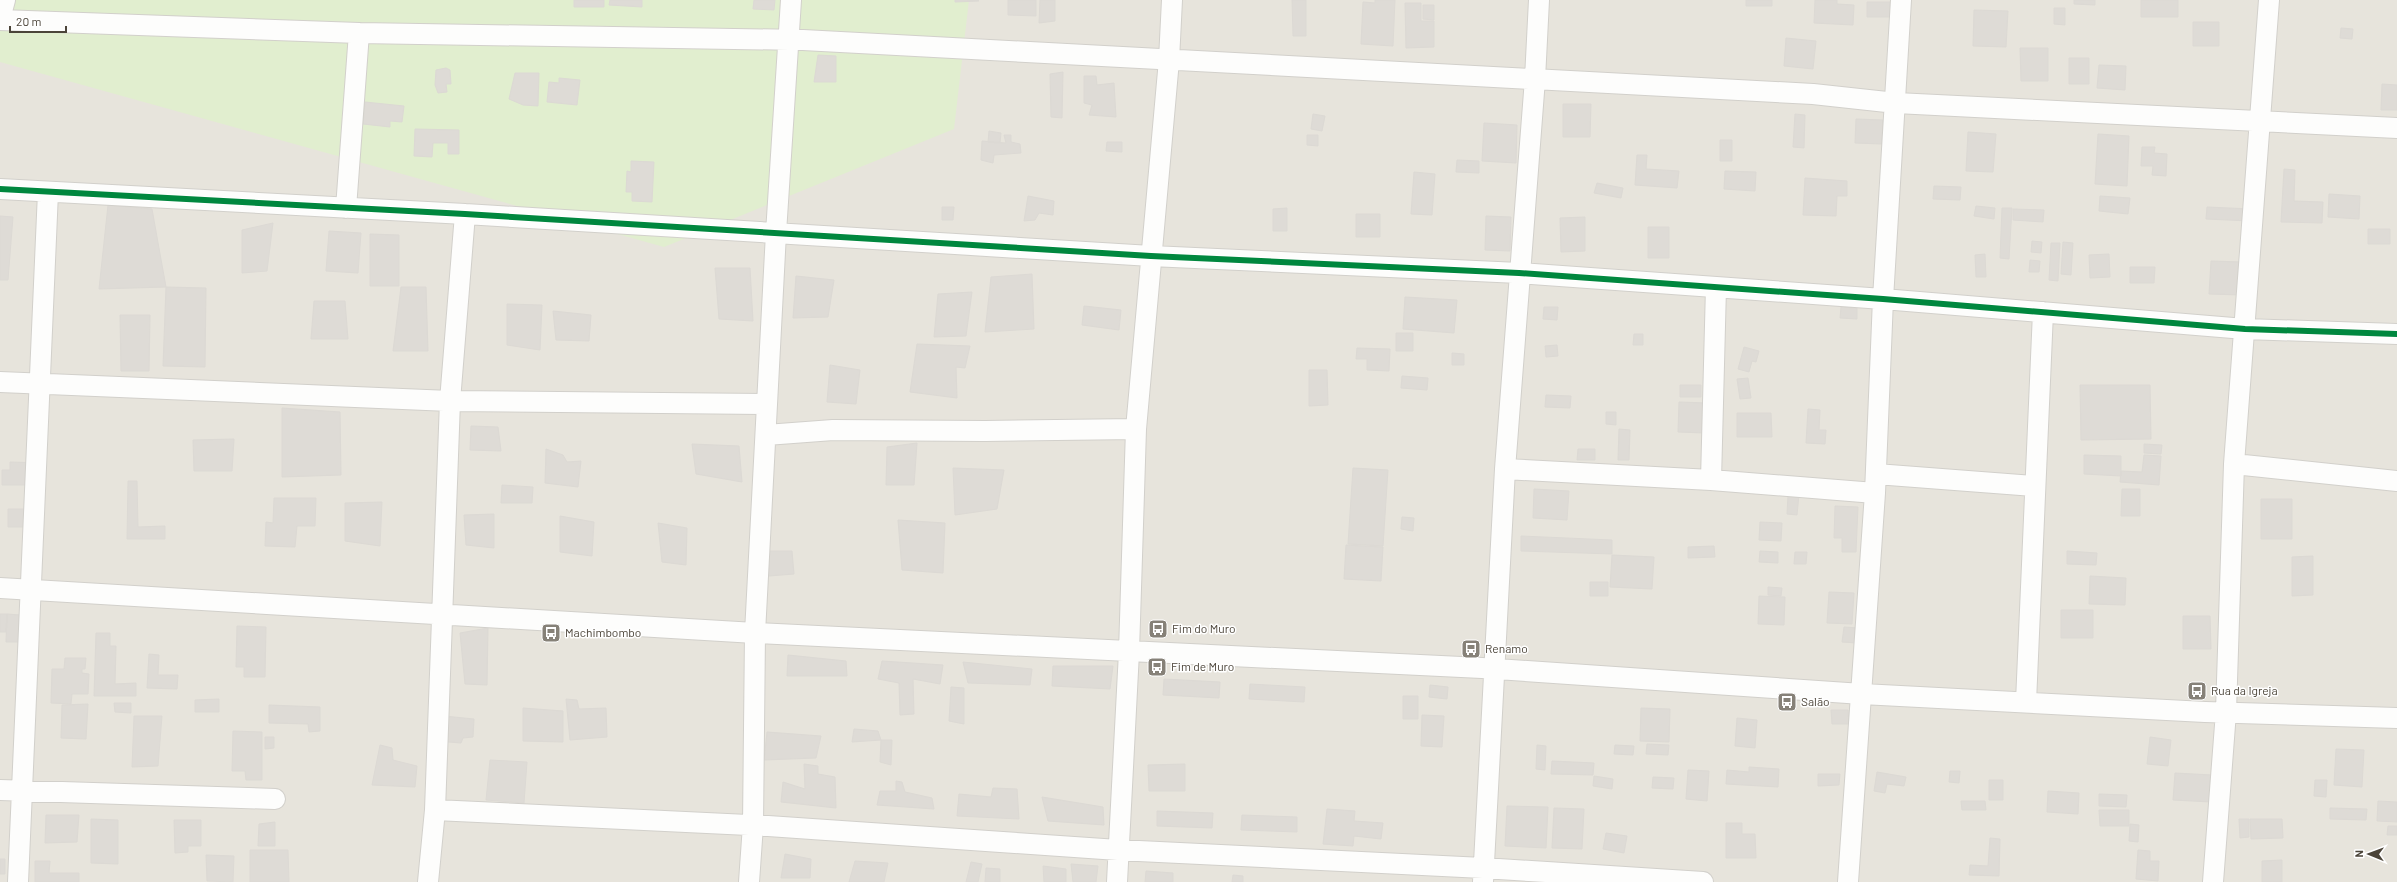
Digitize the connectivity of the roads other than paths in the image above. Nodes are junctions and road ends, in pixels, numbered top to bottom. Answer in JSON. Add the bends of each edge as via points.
{"nodes":[{"id":1,"x":5,"y":0,"type":"edge"},
{"id":2,"x":791,"y":0,"type":"edge"},
{"id":3,"x":1172,"y":0,"type":"edge"},
{"id":4,"x":1539,"y":0,"type":"edge"},
{"id":5,"x":1901,"y":0,"type":"edge"},
{"id":6,"x":2269,"y":0,"type":"edge"},
{"id":7,"x":0,"y":19,"type":"edge"},
{"id":8,"x":359,"y":33,"type":"junction"},
{"id":9,"x":789,"y":39,"type":"junction"},
{"id":10,"x":1169,"y":60,"type":"junction"},
{"id":11,"x":1535,"y":79,"type":"junction"},
{"id":12,"x":1896,"y":103,"type":"junction"},
{"id":13,"x":2259,"y":122,"type":"junction"},
{"id":14,"x":2397,"y":128,"type":"edge"},
{"id":15,"x":0,"y":189,"type":"edge"},
{"id":16,"x":48,"y":192,"type":"junction"},
{"id":17,"x":346,"y":208,"type":"junction"},
{"id":18,"x":465,"y":214,"type":"junction"},
{"id":19,"x":776,"y":233,"type":"junction"},
{"id":20,"x":1151,"y":256,"type":"junction"},
{"id":21,"x":1519,"y":273,"type":"junction"},
{"id":22,"x":1716,"y":287,"type":"junction"},
{"id":23,"x":1883,"y":299,"type":"junction"},
{"id":24,"x":2043,"y":312,"type":"junction"},
{"id":25,"x":2245,"y":329,"type":"junction"},
{"id":26,"x":2397,"y":334,"type":"edge"},
{"id":27,"x":0,"y":382,"type":"edge"},
{"id":28,"x":40,"y":383,"type":"junction"},
{"id":29,"x":450,"y":401,"type":"junction"},
{"id":30,"x":766,"y":404,"type":"junction"},
{"id":31,"x":1136,"y":430,"type":"junction"},
{"id":32,"x":766,"y":435,"type":"junction"},
{"id":33,"x":2234,"y":464,"type":"junction"},
{"id":34,"x":1505,"y":469,"type":"junction"},
{"id":35,"x":1711,"y":480,"type":"junction"},
{"id":36,"x":2397,"y":481,"type":"edge"},
{"id":37,"x":1876,"y":484,"type":"junction"},
{"id":38,"x":2034,"y":486,"type":"junction"},
{"id":39,"x":0,"y":588,"type":"edge"},
{"id":40,"x":31,"y":589,"type":"junction"},
{"id":41,"x":441,"y":614,"type":"junction"},
{"id":42,"x":755,"y":632,"type":"junction"},
{"id":43,"x":1129,"y":652,"type":"junction"},
{"id":44,"x":1494,"y":669,"type":"junction"},
{"id":45,"x":1862,"y":694,"type":"junction"},
{"id":46,"x":2026,"y":702,"type":"junction"},
{"id":47,"x":2226,"y":712,"type":"junction"},
{"id":48,"x":2397,"y":718,"type":"edge"},
{"id":49,"x":0,"y":790,"type":"edge"},
{"id":50,"x":22,"y":790,"type":"junction"},
{"id":51,"x":275,"y":799,"type":"dead end"},
{"id":52,"x":435,"y":810,"type":"junction"},
{"id":53,"x":753,"y":825,"type":"junction"},
{"id":54,"x":1118,"y":850,"type":"junction"},
{"id":55,"x":1483,"y":875,"type":"edge"},
{"id":56,"x":18,"y":882,"type":"edge"},
{"id":57,"x":428,"y":882,"type":"edge"},
{"id":58,"x":749,"y":882,"type":"edge"},
{"id":59,"x":1117,"y":882,"type":"edge"},
{"id":60,"x":1703,"y":882,"type":"edge"},
{"id":61,"x":1848,"y":882,"type":"edge"},
{"id":62,"x":2213,"y":882,"type":"edge"}],
"edges":[{"from":1,"to":7,"type":"street"},
{"from":2,"to":9,"type":"street"},
{"from":3,"to":10,"type":"street"},
{"from":4,"to":11,"type":"street"},
{"from":5,"to":12,"type":"street"},
{"from":6,"to":13,"type":"street"},
{"from":7,"to":8,"type":"street"},
{"from":8,"to":9,"type":"street"},
{"from":8,"to":17,"type":"street"},
{"from":9,"to":10,"type":"street"},
{"from":9,"to":19,"type":"street"},
{"from":10,"to":11,"type":"street"},
{"from":10,"to":20,"type":"street"},
{"from":11,"to":12,"type":"street","via":[[1813,94]]},
{"from":11,"to":21,"type":"street"},
{"from":12,"to":13,"type":"street"},
{"from":12,"to":23,"type":"street"},
{"from":13,"to":14,"type":"street"},
{"from":13,"to":25,"type":"street"},
{"from":15,"to":16,"type":"street"},
{"from":16,"to":17,"type":"street"},
{"from":16,"to":28,"type":"street"},
{"from":17,"to":18,"type":"street"},
{"from":18,"to":19,"type":"street"},
{"from":18,"to":29,"type":"street"},
{"from":19,"to":20,"type":"street"},
{"from":19,"to":30,"type":"street"},
{"from":20,"to":21,"type":"street"},
{"from":20,"to":31,"type":"street"},
{"from":21,"to":22,"type":"street"},
{"from":21,"to":34,"type":"street"},
{"from":22,"to":23,"type":"street"},
{"from":22,"to":35,"type":"street"},
{"from":23,"to":24,"type":"street"},
{"from":23,"to":37,"type":"street"},
{"from":24,"to":25,"type":"street"},
{"from":24,"to":38,"type":"street"},
{"from":25,"to":26,"type":"street"},
{"from":25,"to":33,"type":"street"},
{"from":27,"to":28,"type":"street"},
{"from":28,"to":29,"type":"street"},
{"from":28,"to":40,"type":"street"},
{"from":29,"to":30,"type":"street"},
{"from":29,"to":41,"type":"street"},
{"from":30,"to":32,"type":"street"},
{"from":31,"to":32,"type":"street","via":[[833,430]]},
{"from":31,"to":43,"type":"street"},
{"from":32,"to":42,"type":"street"},
{"from":33,"to":36,"type":"street"},
{"from":33,"to":47,"type":"street"},
{"from":34,"to":35,"type":"street"},
{"from":34,"to":44,"type":"street"},
{"from":35,"to":37,"type":"street"},
{"from":37,"to":38,"type":"street"},
{"from":37,"to":45,"type":"street"},
{"from":38,"to":46,"type":"street"},
{"from":39,"to":40,"type":"street"},
{"from":40,"to":41,"type":"street"},
{"from":40,"to":50,"type":"street"},
{"from":41,"to":42,"type":"street"},
{"from":41,"to":52,"type":"street"},
{"from":42,"to":43,"type":"street"},
{"from":42,"to":53,"type":"street"},
{"from":43,"to":44,"type":"street"},
{"from":43,"to":54,"type":"street"},
{"from":44,"to":45,"type":"street"},
{"from":44,"to":55,"type":"street"},
{"from":45,"to":46,"type":"street"},
{"from":45,"to":61,"type":"street"},
{"from":46,"to":47,"type":"street"},
{"from":47,"to":48,"type":"street"},
{"from":47,"to":62,"type":"street"},
{"from":49,"to":50,"type":"street"},
{"from":50,"to":51,"type":"street"},
{"from":50,"to":56,"type":"street"},
{"from":52,"to":53,"type":"street"},
{"from":52,"to":57,"type":"street"},
{"from":53,"to":54,"type":"street"},
{"from":53,"to":58,"type":"street"},
{"from":54,"to":55,"type":"street"},
{"from":54,"to":59,"type":"street"},
{"from":55,"to":60,"type":"street"}]}
